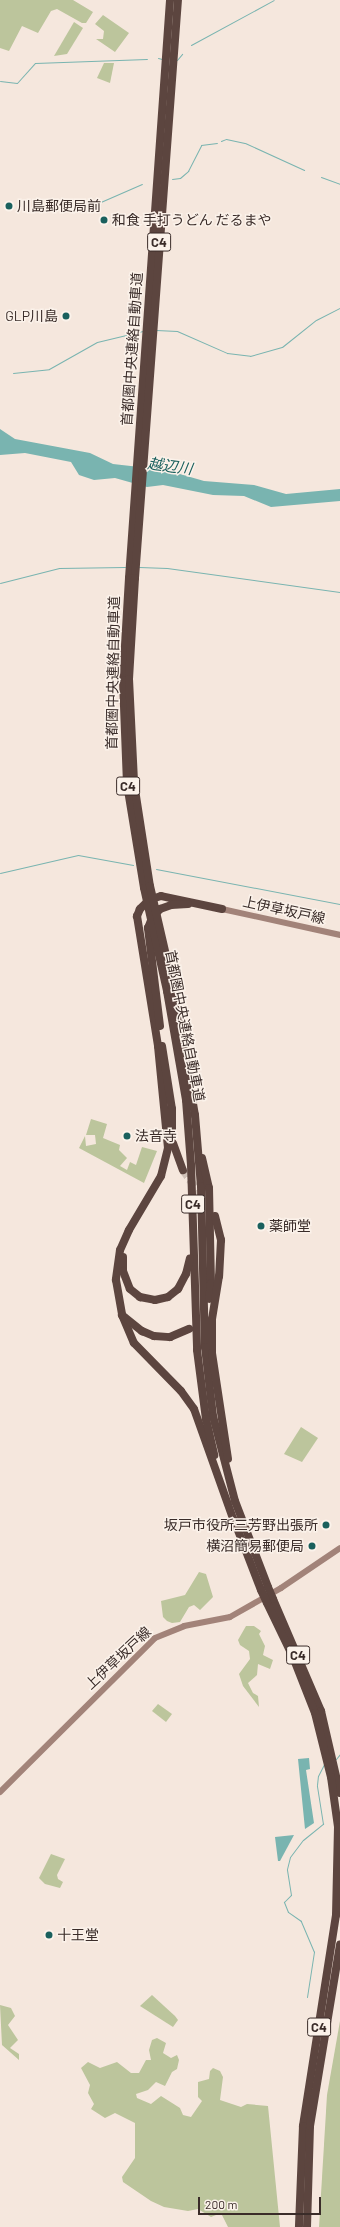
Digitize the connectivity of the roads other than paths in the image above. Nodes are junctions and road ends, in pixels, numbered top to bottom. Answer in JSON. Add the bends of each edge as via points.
{"nodes":[{"id":1,"x":170,"y":0,"type":"edge"},
{"id":2,"x":178,"y":0,"type":"edge"},
{"id":3,"x":171,"y":36,"type":"junction"},
{"id":4,"x":222,"y":909,"type":"junction"},
{"id":5,"x":340,"y":935,"type":"edge"},
{"id":6,"x":171,"y":990,"type":"junction"},
{"id":7,"x":173,"y":1143,"type":"junction"},
{"id":8,"x":198,"y":1148,"type":"junction"},
{"id":9,"x":184,"y":1170,"type":"tunnel mouth"},
{"id":10,"x":215,"y":1216,"type":"dead end"},
{"id":11,"x":193,"y":1230,"type":"junction"},
{"id":12,"x":208,"y":1303,"type":"dead end"},
{"id":13,"x":122,"y":1315,"type":"junction"},
{"id":14,"x":189,"y":1329,"type":"dead end"},
{"id":15,"x":210,"y":1417,"type":"junction"},
{"id":16,"x":212,"y":1430,"type":"junction"},
{"id":17,"x":340,"y":1548,"type":"edge"},
{"id":18,"x":264,"y":1588,"type":"junction"},
{"id":19,"x":318,"y":1712,"type":"junction"},
{"id":20,"x":0,"y":1792,"type":"edge"},
{"id":21,"x":340,"y":1793,"type":"edge"},
{"id":22,"x":340,"y":1944,"type":"edge"},
{"id":23,"x":299,"y":2227,"type":"edge"},
{"id":24,"x":307,"y":2227,"type":"edge"}],
"edges":[{"from":1,"to":3,"type":"highway","name":"首都圏中央連絡自動車道","number":"C4"},
{"from":2,"to":3,"type":"highway","name":"首都圏中央連絡自動車道","number":"C4"},
{"from":3,"to":6,"type":"highway","name":"首都圏中央連絡自動車道","number":"C4","bridge":true,"via":[[123,680],[124,749],[131,811],[144,888]]},
{"from":4,"to":5,"type":"main road","name":"上伊草坂戸線"},
{"from":4,"to":7,"type":"highway","via":[[189,904],[167,906],[154,915],[148,928],[172,1109]]},
{"from":4,"to":13,"type":"highway","via":[[161,896],[144,904],[137,916],[158,1046],[168,1148],[161,1176],[128,1230],[120,1250],[116,1280]]},
{"from":6,"to":8,"type":"highway","name":"首都圏中央連絡自動車道","number":"C4","via":[[189,1069]]},
{"from":6,"to":11,"type":"highway","name":"首都圏中央連絡自動車道","number":"C4","via":[[186,1100]]},
{"from":7,"to":9,"type":"highway"},
{"from":7,"to":11,"type":"highway","via":[[164,1178],[132,1231],[124,1251],[123,1271],[130,1289],[150,1300],[161,1299],[174,1293],[186,1274]]},
{"from":8,"to":12,"type":"highway","via":[[209,1188],[211,1283]]},
{"from":8,"to":15,"type":"highway","name":"首都圏中央連絡自動車道","number":"C4"},
{"from":10,"to":15,"type":"highway","via":[[221,1240],[211,1331]]},
{"from":11,"to":15,"type":"highway","name":"首都圏中央連絡自動車道","number":"C4","via":[[197,1350]]},
{"from":13,"to":14,"type":"highway","via":[[142,1331],[154,1336],[170,1336]]},
{"from":13,"to":15,"type":"highway","via":[[134,1343],[188,1400]]},
{"from":15,"to":16,"type":"highway"},
{"from":15,"to":16,"type":"highway","name":"首都圏中央連絡自動車道","number":"C4"},
{"from":16,"to":18,"type":"highway","name":"首都圏中央連絡自動車道","number":"C4"},
{"from":16,"to":18,"type":"highway","name":"首都圏中央連絡自動車道","number":"C4","via":[[235,1524]]},
{"from":17,"to":20,"type":"main road","name":"上伊草坂戸線","via":[[281,1588],[230,1617],[184,1626],[155,1638]]},
{"from":18,"to":19,"type":"highway","name":"首都圏中央連絡自動車道","number":"C4","bridge":true},
{"from":19,"to":21,"type":"highway","name":"首都圏中央連絡自動車道","number":"C4"},
{"from":19,"to":23,"type":"highway","name":"首都圏中央連絡自動車道","number":"C4","via":[[338,1827],[336,1915],[304,2118],[299,2182]]},
{"from":22,"to":24,"type":"highway","number":"C4","via":[[310,2126]]}]}
